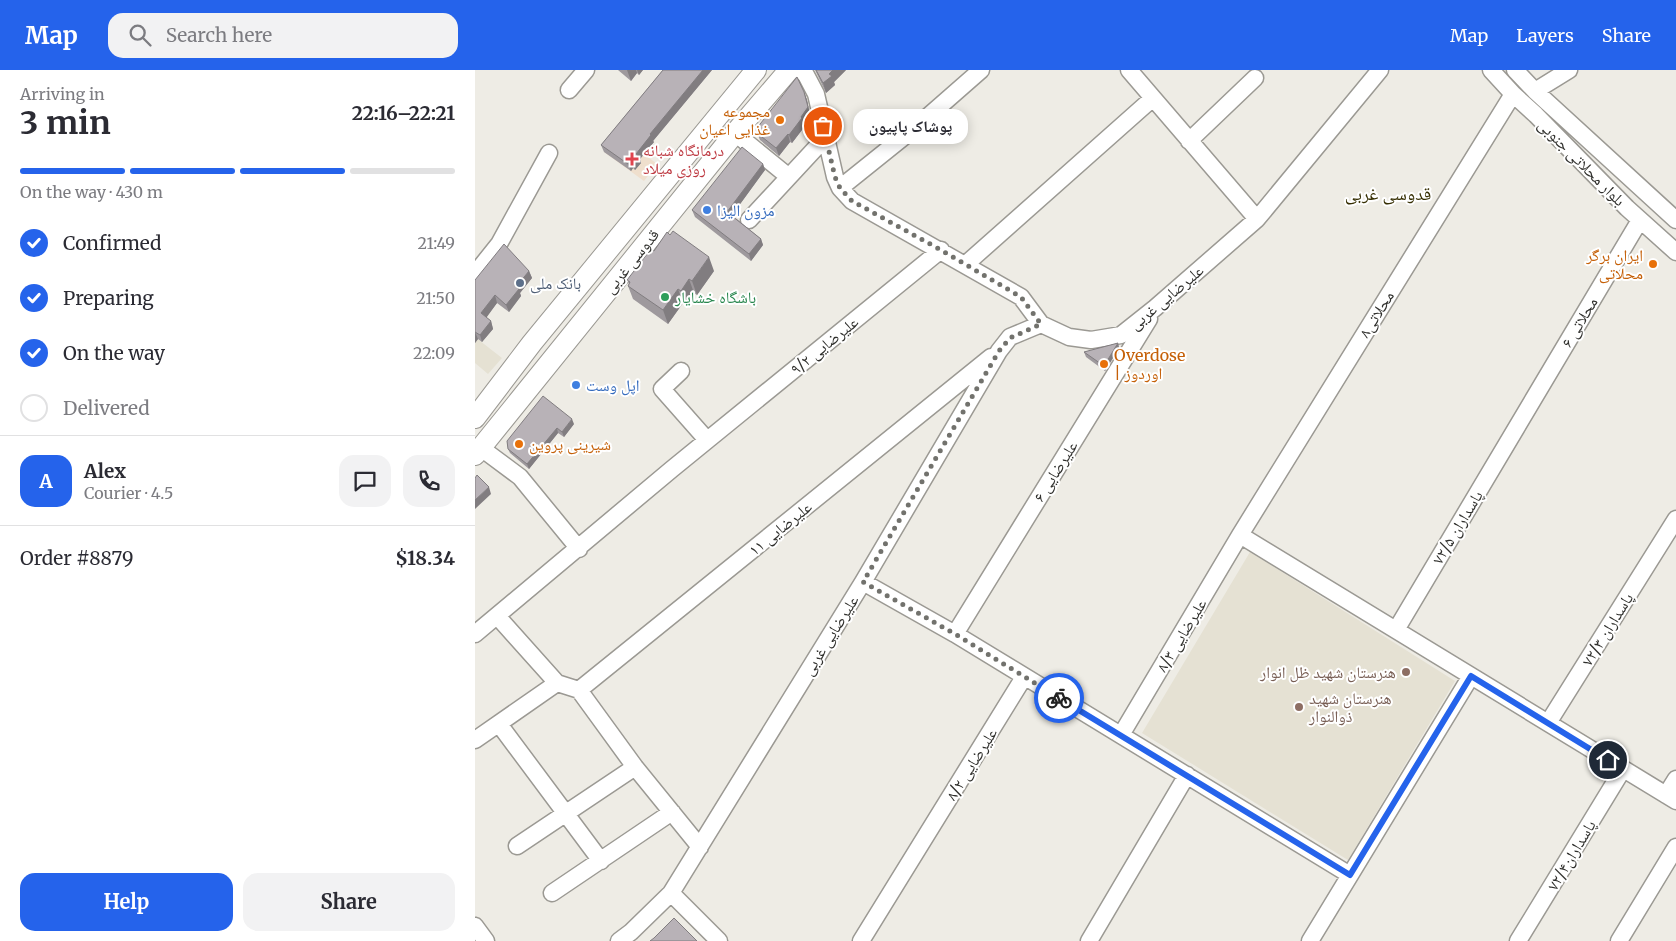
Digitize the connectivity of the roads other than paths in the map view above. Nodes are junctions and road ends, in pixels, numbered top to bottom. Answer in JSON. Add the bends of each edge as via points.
{"nodes":[{"id":1,"x":586,"y":70,"type":"edge"},
{"id":2,"x":756,"y":70,"type":"edge"},
{"id":3,"x":789,"y":70,"type":"edge"},
{"id":4,"x":801,"y":70,"type":"edge"},
{"id":5,"x":981,"y":70,"type":"edge"},
{"id":6,"x":1129,"y":70,"type":"edge"},
{"id":7,"x":1491,"y":70,"type":"edge"},
{"id":8,"x":1515,"y":70,"type":"edge"},
{"id":9,"x":1569,"y":70,"type":"edge"},
{"id":10,"x":1378,"y":74,"type":"edge"},
{"id":11,"x":1255,"y":78,"type":"dead end"},
{"id":12,"x":569,"y":90,"type":"dead end"},
{"id":13,"x":1535,"y":90,"type":"junction"},
{"id":14,"x":1513,"y":94,"type":"junction"},
{"id":15,"x":1153,"y":98,"type":"junction"},
{"id":16,"x":735,"y":133,"type":"junction"},
{"id":17,"x":825,"y":138,"type":"junction"},
{"id":18,"x":1189,"y":141,"type":"junction"},
{"id":19,"x":549,"y":153,"type":"dead end"},
{"id":20,"x":789,"y":177,"type":"junction"},
{"id":21,"x":840,"y":188,"type":"junction"},
{"id":22,"x":749,"y":220,"type":"dead end"},
{"id":23,"x":1257,"y":220,"type":"junction"},
{"id":24,"x":1640,"y":220,"type":"junction"},
{"id":25,"x":1676,"y":220,"type":"edge"},
{"id":26,"x":941,"y":250,"type":"junction"},
{"id":27,"x":1676,"y":252,"type":"edge"},
{"id":28,"x":966,"y":264,"type":"junction"},
{"id":29,"x":475,"y":274,"type":"edge"},
{"id":30,"x":1155,"y":308,"type":"junction"},
{"id":31,"x":1041,"y":324,"type":"junction"},
{"id":32,"x":999,"y":351,"type":"junction"},
{"id":33,"x":681,"y":371,"type":"dead end"},
{"id":34,"x":475,"y":418,"type":"edge"},
{"id":35,"x":1518,"y":424,"type":"joint"},
{"id":36,"x":707,"y":440,"type":"junction"},
{"id":37,"x":478,"y":451,"type":"edge"},
{"id":38,"x":1676,"y":519,"type":"edge"},
{"id":39,"x":1240,"y":534,"type":"junction"},
{"id":40,"x":579,"y":548,"type":"junction"},
{"id":41,"x":863,"y":582,"type":"junction"},
{"id":42,"x":497,"y":616,"type":"junction"},
{"id":43,"x":1396,"y":630,"type":"junction"},
{"id":44,"x":475,"y":634,"type":"edge"},
{"id":45,"x":955,"y":634,"type":"junction"},
{"id":46,"x":1471,"y":676,"type":"junction"},
{"id":47,"x":1024,"y":677,"type":"junction"},
{"id":48,"x":557,"y":683,"type":"junction"},
{"id":49,"x":579,"y":690,"type":"junction"},
{"id":50,"x":1548,"y":723,"type":"junction"},
{"id":51,"x":499,"y":724,"type":"junction"},
{"id":52,"x":1121,"y":735,"type":"junction"},
{"id":53,"x":475,"y":740,"type":"edge"},
{"id":54,"x":635,"y":767,"type":"junction"},
{"id":55,"x":1623,"y":769,"type":"junction"},
{"id":56,"x":1187,"y":775,"type":"junction"},
{"id":57,"x":1676,"y":779,"type":"edge"},
{"id":58,"x":1671,"y":798,"type":"edge"},
{"id":59,"x":672,"y":812,"type":"junction"},
{"id":60,"x":565,"y":814,"type":"junction"},
{"id":61,"x":517,"y":846,"type":"dead end"},
{"id":62,"x":700,"y":847,"type":"junction"},
{"id":63,"x":1676,"y":847,"type":"edge"},
{"id":64,"x":601,"y":861,"type":"junction"},
{"id":65,"x":1350,"y":875,"type":"junction"},
{"id":66,"x":552,"y":893,"type":"dead end"},
{"id":67,"x":671,"y":893,"type":"junction"},
{"id":68,"x":619,"y":941,"type":"edge"},
{"id":69,"x":719,"y":941,"type":"edge"},
{"id":70,"x":861,"y":941,"type":"edge"},
{"id":71,"x":1089,"y":941,"type":"edge"},
{"id":72,"x":1310,"y":941,"type":"edge"},
{"id":73,"x":1518,"y":941,"type":"edge"},
{"id":74,"x":1619,"y":941,"type":"edge"}],
"edges":[{"from":1,"to":12,"type":"street"},
{"from":2,"to":34,"type":"main road","name":"قدوسی غربی","via":[[532,343]]},
{"from":3,"to":16,"type":"main road","name":"قدوسی غربی"},
{"from":4,"to":17,"type":"street","via":[[815,94]]},
{"from":5,"to":21,"type":"street"},
{"from":6,"to":15,"type":"street"},
{"from":7,"to":14,"type":"street","name":"بلوار محلاتی جنوبی"},
{"from":8,"to":13,"type":"street","name":"بلوار محلاتی جنوبی"},
{"from":9,"to":13,"type":"street"},
{"from":10,"to":23,"type":"street","name":"علیرضایی غربی"},
{"from":11,"to":18,"type":"street"},
{"from":13,"to":25,"type":"street","name":"بلوار محلاتی جنوبی"},
{"from":14,"to":24,"type":"street","name":"بلوار محلاتی جنوبی"},
{"from":14,"to":39,"type":"street","name":"محلاتی۸"},
{"from":15,"to":18,"type":"street"},
{"from":15,"to":28,"type":"street"},
{"from":16,"to":20,"type":"street"},
{"from":16,"to":37,"type":"main road","name":"قدوسی غربی"},
{"from":17,"to":20,"type":"street"},
{"from":17,"to":21,"type":"street"},
{"from":18,"to":23,"type":"street"},
{"from":19,"to":29,"type":"street","via":[[499,244]]},
{"from":20,"to":22,"type":"street"},
{"from":21,"to":26,"type":"street","via":[[852,201]]},
{"from":23,"to":30,"type":"street","name":"علیرضایی غربی"},
{"from":24,"to":27,"type":"street","name":"بلوار محلاتی جنوبی"},
{"from":24,"to":35,"type":"street","name":"۶ محلاتی"},
{"from":26,"to":28,"type":"street"},
{"from":26,"to":36,"type":"street","name":"۹/۲ علیرضایی"},
{"from":28,"to":31,"type":"street","via":[[1021,297]]},
{"from":30,"to":31,"type":"street","name":"علیرضایی غربی","via":[[1121,335],[1091,340],[1069,337]]},
{"from":30,"to":45,"type":"street","name":"۶ علیرضایی"},
{"from":31,"to":32,"type":"street","name":"علیرضایی غربی","via":[[1010,338]]},
{"from":32,"to":41,"type":"street","name":"علیرضایی غربی"},
{"from":32,"to":49,"type":"street","name":"۱۱ علیرضایی"},
{"from":33,"to":36,"type":"street","via":[[662,389]]},
{"from":35,"to":43,"type":"street","name":"۷۲/۵ پاسداران"},
{"from":36,"to":40,"type":"street","name":"۹/۲ علیرضایی"},
{"from":37,"to":40,"type":"street","via":[[520,477]]},
{"from":38,"to":50,"type":"street","name":"۷۲/۳ پاسداران"},
{"from":39,"to":43,"type":"street"},
{"from":39,"to":52,"type":"street","name":"۸/۳ علیرضایی"},
{"from":40,"to":42,"type":"street","name":"۹/۲ علیرضایی"},
{"from":41,"to":45,"type":"street"},
{"from":41,"to":62,"type":"street","name":"علیرضایی غربی"},
{"from":42,"to":44,"type":"street","name":"۹/۲ علیرضایی"},
{"from":42,"to":48,"type":"street"},
{"from":43,"to":46,"type":"street"},
{"from":45,"to":47,"type":"street"},
{"from":46,"to":50,"type":"street"},
{"from":46,"to":65,"type":"street"},
{"from":47,"to":52,"type":"street"},
{"from":47,"to":70,"type":"street","name":"علیرضایی ۸/۲"},
{"from":48,"to":49,"type":"street"},
{"from":48,"to":51,"type":"street"},
{"from":49,"to":54,"type":"street"},
{"from":50,"to":55,"type":"street"},
{"from":51,"to":53,"type":"street"},
{"from":51,"to":60,"type":"street"},
{"from":52,"to":56,"type":"street"},
{"from":54,"to":59,"type":"street"},
{"from":54,"to":60,"type":"street"},
{"from":55,"to":58,"type":"street"},
{"from":55,"to":73,"type":"street","name":"پاسداران۷۲/۴"},
{"from":56,"to":65,"type":"street"},
{"from":56,"to":71,"type":"street"},
{"from":57,"to":58,"type":"street"},
{"from":59,"to":62,"type":"street"},
{"from":59,"to":64,"type":"street"},
{"from":60,"to":61,"type":"street"},
{"from":60,"to":64,"type":"street"},
{"from":62,"to":67,"type":"street","name":"علیرضایی غربی"},
{"from":63,"to":74,"type":"street"},
{"from":64,"to":66,"type":"street"},
{"from":65,"to":72,"type":"street"},
{"from":67,"to":68,"type":"street","name":"علیرضایی غربی"},
{"from":67,"to":69,"type":"street"}]}
